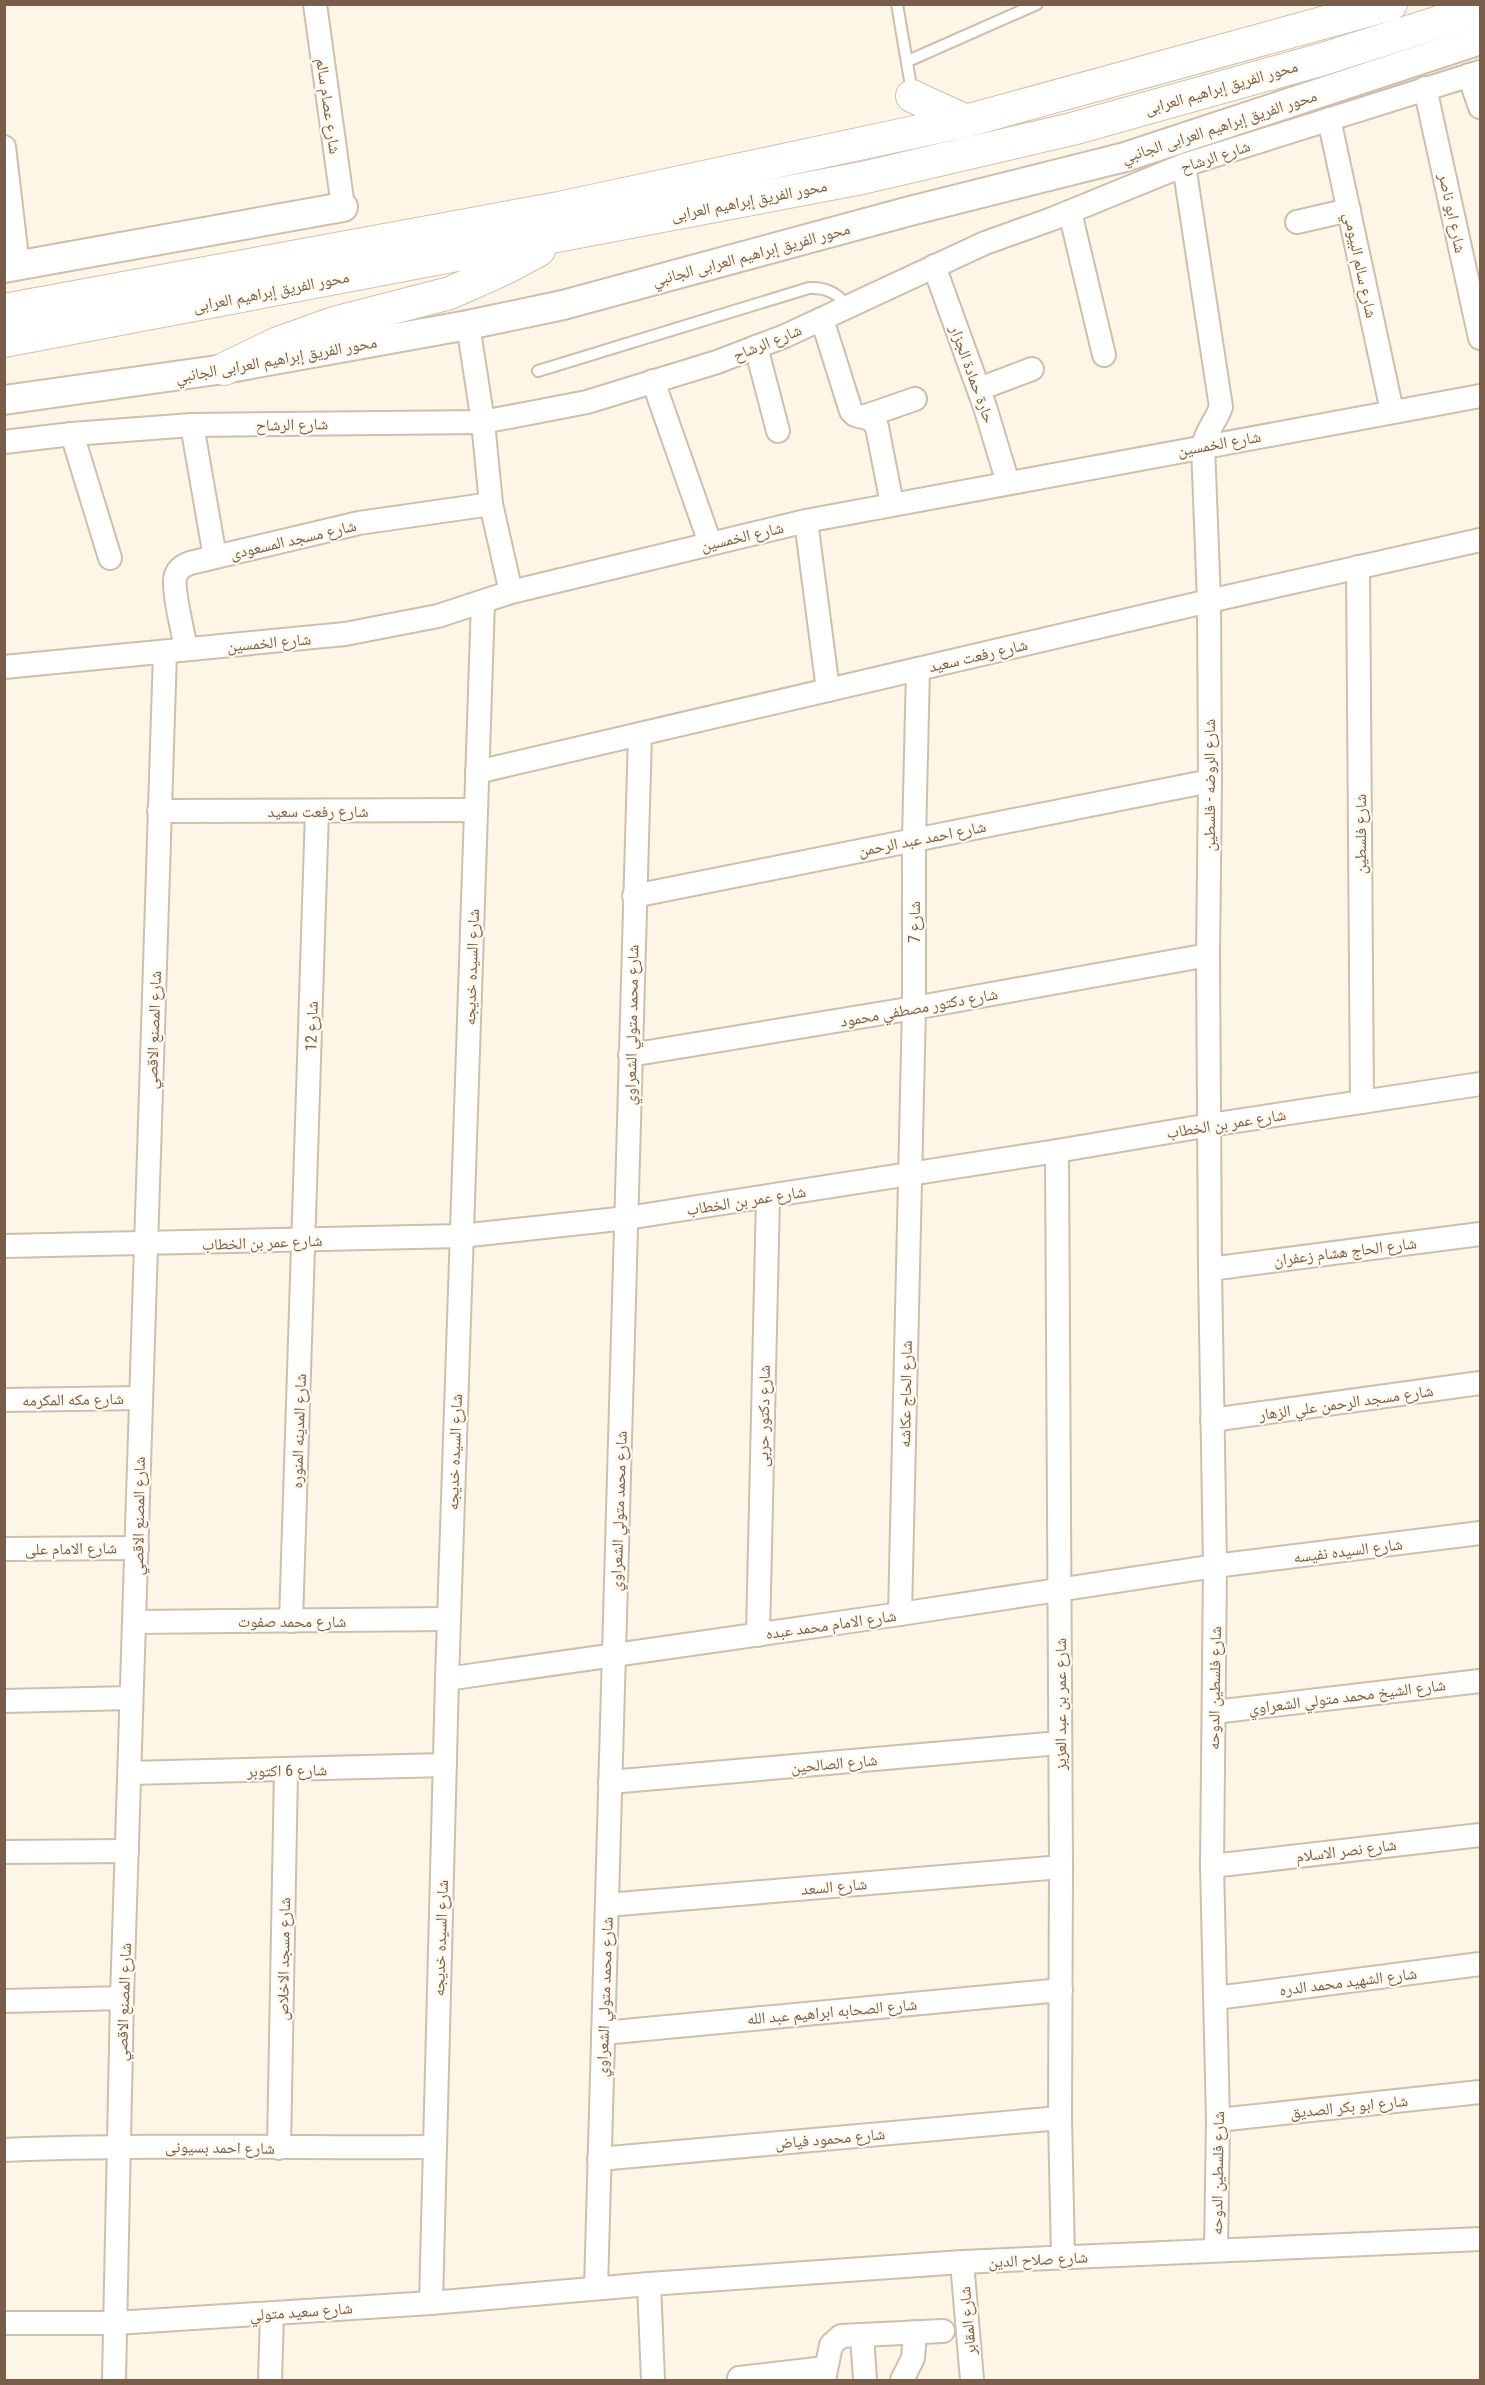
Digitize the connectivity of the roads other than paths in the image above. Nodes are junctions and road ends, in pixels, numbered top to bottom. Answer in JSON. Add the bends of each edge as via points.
{"nodes":[{"id":1,"x":315,"y":4,"type":"edge"},
{"id":2,"x":897,"y":4,"type":"edge"},
{"id":3,"x":1037,"y":4,"type":"edge"},
{"id":4,"x":1391,"y":4,"type":"edge"},
{"id":5,"x":1480,"y":9,"type":"edge"},
{"id":6,"x":1480,"y":40,"type":"edge"},
{"id":7,"x":908,"y":62,"type":"junction"},
{"id":8,"x":1475,"y":73,"type":"edge"},
{"id":9,"x":1425,"y":88,"type":"junction"},
{"id":10,"x":912,"y":96,"type":"joint"},
{"id":11,"x":1480,"y":107,"type":"edge"},
{"id":12,"x":1329,"y":119,"type":"junction"},
{"id":13,"x":966,"y":122,"type":"junction"},
{"id":14,"x":4,"y":147,"type":"edge"},
{"id":15,"x":1184,"y":165,"type":"junction"},
{"id":16,"x":343,"y":207,"type":"joint"},
{"id":17,"x":1349,"y":210,"type":"junction"},
{"id":18,"x":1070,"y":212,"type":"junction"},
{"id":19,"x":1297,"y":222,"type":"dead end"},
{"id":20,"x":558,"y":237,"type":"junction"},
{"id":21,"x":934,"y":266,"type":"junction"},
{"id":22,"x":11,"y":267,"type":"edge"},
{"id":23,"x":848,"y":307,"type":"junction"},
{"id":24,"x":4,"y":310,"type":"edge"},
{"id":25,"x":822,"y":319,"type":"junction"},
{"id":26,"x":468,"y":325,"type":"junction"},
{"id":27,"x":1480,"y":338,"type":"edge"},
{"id":28,"x":4,"y":341,"type":"edge"},
{"id":29,"x":756,"y":347,"type":"junction"},
{"id":30,"x":1104,"y":355,"type":"dead end"},
{"id":31,"x":224,"y":369,"type":"junction"},
{"id":32,"x":1032,"y":369,"type":"dead end"},
{"id":33,"x":538,"y":371,"type":"dead end"},
{"id":34,"x":653,"y":381,"type":"junction"},
{"id":35,"x":979,"y":389,"type":"junction"},
{"id":36,"x":1480,"y":396,"type":"edge"},
{"id":37,"x":915,"y":399,"type":"dead end"},
{"id":38,"x":4,"y":400,"type":"edge"},
{"id":39,"x":1392,"y":411,"type":"junction"},
{"id":40,"x":866,"y":416,"type":"junction"},
{"id":41,"x":483,"y":422,"type":"junction"},
{"id":42,"x":192,"y":425,"type":"junction"},
{"id":43,"x":778,"y":431,"type":"dead end"},
{"id":44,"x":72,"y":434,"type":"junction"},
{"id":45,"x":9,"y":441,"type":"edge"},
{"id":46,"x":1203,"y":446,"type":"junction"},
{"id":47,"x":1008,"y":483,"type":"junction"},
{"id":48,"x":491,"y":504,"type":"junction"},
{"id":49,"x":892,"y":504,"type":"junction"},
{"id":50,"x":806,"y":521,"type":"junction"},
{"id":51,"x":1480,"y":540,"type":"edge"},
{"id":52,"x":710,"y":543,"type":"junction"},
{"id":53,"x":215,"y":557,"type":"junction"},
{"id":54,"x":110,"y":558,"type":"dead end"},
{"id":55,"x":1358,"y":567,"type":"junction"},
{"id":56,"x":511,"y":592,"type":"junction"},
{"id":57,"x":1209,"y":601,"type":"junction"},
{"id":58,"x":483,"y":602,"type":"junction"},
{"id":59,"x":176,"y":651,"type":"junction"},
{"id":60,"x":4,"y":667,"type":"edge"},
{"id":61,"x":918,"y":669,"type":"junction"},
{"id":62,"x":828,"y":690,"type":"junction"},
{"id":63,"x":640,"y":734,"type":"junction"},
{"id":64,"x":477,"y":772,"type":"junction"},
{"id":65,"x":1210,"y":781,"type":"junction"},
{"id":66,"x":476,"y":810,"type":"junction"},
{"id":67,"x":159,"y":811,"type":"junction"},
{"id":68,"x":317,"y":811,"type":"junction"},
{"id":69,"x":914,"y":840,"type":"junction"},
{"id":70,"x":634,"y":896,"type":"junction"},
{"id":71,"x":1208,"y":955,"type":"junction"},
{"id":72,"x":914,"y":1008,"type":"junction"},
{"id":73,"x":630,"y":1055,"type":"junction"},
{"id":74,"x":1480,"y":1084,"type":"edge"},
{"id":75,"x":1362,"y":1102,"type":"junction"},
{"id":76,"x":1210,"y":1125,"type":"junction"},
{"id":77,"x":1058,"y":1151,"type":"junction"},
{"id":78,"x":910,"y":1174,"type":"junction"},
{"id":79,"x":768,"y":1197,"type":"junction"},
{"id":80,"x":627,"y":1218,"type":"junction"},
{"id":81,"x":1480,"y":1234,"type":"edge"},
{"id":82,"x":461,"y":1236,"type":"junction"},
{"id":83,"x":305,"y":1240,"type":"junction"},
{"id":84,"x":147,"y":1245,"type":"junction"},
{"id":85,"x":4,"y":1246,"type":"edge"},
{"id":86,"x":1210,"y":1269,"type":"junction"},
{"id":87,"x":1480,"y":1383,"type":"edge"},
{"id":88,"x":141,"y":1398,"type":"junction"},
{"id":89,"x":4,"y":1400,"type":"edge"},
{"id":90,"x":1212,"y":1420,"type":"junction"},
{"id":91,"x":1480,"y":1533,"type":"edge"},
{"id":92,"x":137,"y":1548,"type":"junction"},
{"id":93,"x":4,"y":1549,"type":"edge"},
{"id":94,"x":1215,"y":1566,"type":"junction"},
{"id":95,"x":1060,"y":1589,"type":"junction"},
{"id":96,"x":900,"y":1614,"type":"junction"},
{"id":97,"x":449,"y":1619,"type":"junction"},
{"id":98,"x":291,"y":1621,"type":"junction"},
{"id":99,"x":135,"y":1622,"type":"junction"},
{"id":100,"x":758,"y":1635,"type":"junction"},
{"id":101,"x":614,"y":1654,"type":"junction"},
{"id":102,"x":447,"y":1679,"type":"junction"},
{"id":103,"x":1480,"y":1681,"type":"edge"},
{"id":104,"x":131,"y":1698,"type":"junction"},
{"id":105,"x":4,"y":1701,"type":"edge"},
{"id":106,"x":1214,"y":1712,"type":"junction"},
{"id":107,"x":1059,"y":1743,"type":"junction"},
{"id":108,"x":445,"y":1765,"type":"junction"},
{"id":109,"x":286,"y":1770,"type":"junction"},
{"id":110,"x":130,"y":1773,"type":"junction"},
{"id":111,"x":610,"y":1782,"type":"junction"},
{"id":112,"x":1480,"y":1835,"type":"edge"},
{"id":113,"x":127,"y":1851,"type":"junction"},
{"id":114,"x":4,"y":1852,"type":"edge"},
{"id":115,"x":1212,"y":1866,"type":"junction"},
{"id":116,"x":1061,"y":1867,"type":"junction"},
{"id":117,"x":607,"y":1905,"type":"junction"},
{"id":118,"x":1480,"y":1964,"type":"edge"},
{"id":119,"x":1061,"y":1990,"type":"junction"},
{"id":120,"x":122,"y":1998,"type":"junction"},
{"id":121,"x":1216,"y":1998,"type":"junction"},
{"id":122,"x":4,"y":2001,"type":"edge"},
{"id":123,"x":603,"y":2033,"type":"junction"},
{"id":124,"x":1480,"y":2092,"type":"edge"},
{"id":125,"x":1060,"y":2118,"type":"junction"},
{"id":126,"x":1218,"y":2120,"type":"junction"},
{"id":127,"x":119,"y":2145,"type":"junction"},
{"id":128,"x":435,"y":2147,"type":"junction"},
{"id":129,"x":279,"y":2148,"type":"junction"},
{"id":130,"x":4,"y":2150,"type":"edge"},
{"id":131,"x":599,"y":2158,"type":"junction"},
{"id":132,"x":1480,"y":2239,"type":"edge"},
{"id":133,"x":1216,"y":2250,"type":"junction"},
{"id":134,"x":1063,"y":2257,"type":"junction"},
{"id":135,"x":962,"y":2262,"type":"junction"},
{"id":136,"x":649,"y":2284,"type":"junction"},
{"id":137,"x":596,"y":2288,"type":"junction"},
{"id":138,"x":431,"y":2303,"type":"junction"},
{"id":139,"x":272,"y":2313,"type":"junction"},
{"id":140,"x":4,"y":2323,"type":"edge"},
{"id":141,"x":115,"y":2323,"type":"junction"},
{"id":142,"x":943,"y":2331,"type":"dead end"},
{"id":143,"x":915,"y":2332,"type":"junction"},
{"id":144,"x":862,"y":2335,"type":"junction"},
{"id":145,"x":825,"y":2374,"type":"edge"},
{"id":146,"x":739,"y":2378,"type":"dead end"},
{"id":147,"x":114,"y":2380,"type":"edge"},
{"id":148,"x":270,"y":2380,"type":"edge"},
{"id":149,"x":653,"y":2380,"type":"edge"},
{"id":150,"x":865,"y":2380,"type":"edge"},
{"id":151,"x":902,"y":2380,"type":"edge"},
{"id":152,"x":972,"y":2380,"type":"edge"}],
"edges":[{"from":1,"to":16,"type":"street","name":"شارع عصام سالم"},
{"from":2,"to":7,"type":"lane"},
{"from":3,"to":7,"type":"lane"},
{"from":4,"to":13,"type":"main road","name":"محور الفريق إبراهيم العرابى"},
{"from":5,"to":20,"type":"main road","name":"محور الفريق إبراهيم العرابى","via":[[1072,129],[862,178]]},
{"from":6,"to":26,"type":"street","name":"محور الفريق إبراهيم العرابى الجانبي","via":[[1125,157],[573,303]]},
{"from":7,"to":10,"type":"lane"},
{"from":8,"to":9,"type":"street","name":"شارع الرشاح"},
{"from":8,"to":11,"type":"street"},
{"from":9,"to":12,"type":"street","name":"شارع الرشاح"},
{"from":9,"to":27,"type":"street","name":"شارع ابو ناصر"},
{"from":10,"to":13,"type":"main road"},
{"from":12,"to":15,"type":"street","name":"شارع الرشاح"},
{"from":12,"to":17,"type":"street","name":"شارع سالم البيومي"},
{"from":13,"to":24,"type":"main road","name":"محور الفريق إبراهيم العرابى","via":[[559,208]]},
{"from":14,"to":22,"type":"street"},
{"from":15,"to":18,"type":"street","name":"شارع الرشاح"},
{"from":15,"to":46,"type":"street","via":[[1221,407]]},
{"from":16,"to":22,"type":"street"},
{"from":17,"to":19,"type":"street"},
{"from":17,"to":39,"type":"street","name":"شارع سالم البيومي"},
{"from":18,"to":21,"type":"street","name":"شارع الرشاح"},
{"from":18,"to":30,"type":"street"},
{"from":20,"to":28,"type":"main road","name":"محور الفريق إبراهيم العرابى"},
{"from":20,"to":31,"type":"main road","via":[[469,285],[315,329]]},
{"from":21,"to":23,"type":"street","name":"شارع الرشاح"},
{"from":21,"to":35,"type":"street","name":"حارة حمادة الجزار"},
{"from":23,"to":25,"type":"street","name":"شارع الرشاح"},
{"from":23,"to":33,"type":"lane","via":[[827,289],[809,288]]},
{"from":25,"to":29,"type":"street","name":"شارع الرشاح"},
{"from":25,"to":40,"type":"street","via":[[850,411]]},
{"from":26,"to":31,"type":"street","name":"محور الفريق إبراهيم العرابى الجانبي"},
{"from":26,"to":41,"type":"street"},
{"from":29,"to":34,"type":"street","name":"شارع الرشاح"},
{"from":29,"to":43,"type":"street"},
{"from":31,"to":38,"type":"street","name":"محور الفريق إبراهيم العرابى الجانبي"},
{"from":32,"to":35,"type":"street"},
{"from":34,"to":41,"type":"street","name":"شارع الرشاح","via":[[586,402]]},
{"from":34,"to":52,"type":"street"},
{"from":35,"to":47,"type":"street","name":"حارة حمادة الجزار"},
{"from":36,"to":39,"type":"street","name":"شارع الخمسين"},
{"from":37,"to":40,"type":"street"},
{"from":39,"to":46,"type":"street","name":"شارع الخمسين"},
{"from":40,"to":49,"type":"street","via":[[877,427]]},
{"from":41,"to":42,"type":"street","name":"شارع الرشاح"},
{"from":41,"to":48,"type":"street"},
{"from":42,"to":44,"type":"street","name":"شارع الرشاح"},
{"from":42,"to":53,"type":"street"},
{"from":44,"to":45,"type":"street","name":"شارع الرشاح"},
{"from":44,"to":54,"type":"street"},
{"from":46,"to":47,"type":"street","name":"شارع الخمسين"},
{"from":46,"to":57,"type":"street","name":"شارع الروضه - فلسطين"},
{"from":47,"to":49,"type":"street","name":"شارع الخمسين"},
{"from":48,"to":53,"type":"street","name":"شارع مسجد المسعودى","via":[[359,523]]},
{"from":48,"to":56,"type":"street"},
{"from":49,"to":50,"type":"street","name":"شارع الخمسين"},
{"from":50,"to":52,"type":"street","name":"شارع الخمسين"},
{"from":50,"to":62,"type":"street"},
{"from":51,"to":55,"type":"street","name":"شارع رفعت سعيد"},
{"from":52,"to":56,"type":"street","name":"شارع الخمسين"},
{"from":53,"to":59,"type":"street","name":"شارع مسجد المسعودى","via":[[180,568],[175,577]]},
{"from":55,"to":57,"type":"street","name":"شارع رفعت سعيد"},
{"from":55,"to":75,"type":"street","name":"شارع فلسطين"},
{"from":56,"to":58,"type":"street","name":"شارع الخمسين"},
{"from":57,"to":61,"type":"street","name":"شارع رفعت سعيد"},
{"from":57,"to":65,"type":"street","name":"شارع الروضه - فلسطين"},
{"from":58,"to":59,"type":"street","name":"شارع الخمسين","via":[[368,631]]},
{"from":58,"to":64,"type":"street","name":"شارع السيده خديجه"},
{"from":59,"to":60,"type":"street","name":"شارع الخمسين"},
{"from":59,"to":67,"type":"street","name":"شارع المصنع الاقصي"},
{"from":61,"to":62,"type":"street","name":"شارع رفعت سعيد"},
{"from":61,"to":69,"type":"street","name":"شارع 7"},
{"from":62,"to":63,"type":"street","name":"شارع رفعت سعيد"},
{"from":63,"to":64,"type":"street","name":"شارع رفعت سعيد"},
{"from":63,"to":70,"type":"street","name":"شارع محمد متولي الشعراوي"},
{"from":64,"to":66,"type":"street","name":"شارع السيده خديجه"},
{"from":65,"to":69,"type":"street","name":"شارع احمد عبد الرحمن"},
{"from":65,"to":71,"type":"street","name":"شارع الروضه - فلسطين"},
{"from":66,"to":68,"type":"street","name":"شارع رفعت سعيد"},
{"from":66,"to":82,"type":"street","name":"شارع السيده خديجه"},
{"from":67,"to":68,"type":"street","name":"شارع رفعت سعيد"},
{"from":67,"to":84,"type":"street","name":"شارع المصنع الاقصي"},
{"from":68,"to":83,"type":"street","name":"شارع 12"},
{"from":69,"to":70,"type":"street","name":"شارع احمد عبد الرحمن"},
{"from":69,"to":72,"type":"street","name":"شارع 7"},
{"from":70,"to":73,"type":"street","name":"شارع محمد متولي الشعراوي"},
{"from":71,"to":72,"type":"street","name":"شارع دكتور مصطفي محمود"},
{"from":71,"to":76,"type":"street","name":"شارع الروضه - فلسطين"},
{"from":72,"to":73,"type":"street","name":"شارع دكتور مصطفي محمود"},
{"from":72,"to":78,"type":"street","name":"شارع 7"},
{"from":73,"to":80,"type":"street","name":"شارع محمد متولي الشعراوي"},
{"from":74,"to":75,"type":"street","name":"شارع عمر بن الخطاب"},
{"from":75,"to":76,"type":"street","name":"شارع عمر بن الخطاب"},
{"from":76,"to":77,"type":"street","name":"شارع عمر بن الخطاب"},
{"from":76,"to":86,"type":"street","name":"شارع فلسطين الدوحه"},
{"from":77,"to":78,"type":"street","name":"شارع عمر بن الخطاب"},
{"from":77,"to":95,"type":"street","name":"شارع عمر بن عبد العزيز"},
{"from":78,"to":79,"type":"street","name":"شارع عمر بن الخطاب"},
{"from":78,"to":96,"type":"street","name":"شارع الحاج عكاشه"},
{"from":79,"to":80,"type":"street","name":"شارع عمر بن الخطاب"},
{"from":79,"to":100,"type":"street","name":"شارع دكتور حربى"},
{"from":80,"to":82,"type":"street","name":"شارع عمر بن الخطاب"},
{"from":80,"to":101,"type":"street","name":"شارع محمد متولي الشعراوي"},
{"from":81,"to":86,"type":"street","name":"شارع الحاج هشام زعفران"},
{"from":82,"to":83,"type":"street","name":"شارع عمر بن الخطاب"},
{"from":82,"to":97,"type":"street","name":"شارع السيده خديجه"},
{"from":83,"to":84,"type":"street","name":"شارع عمر بن الخطاب"},
{"from":83,"to":98,"type":"street","name":"شارع المدينه المنوره"},
{"from":84,"to":85,"type":"street","name":"شارع عمر بن الخطاب"},
{"from":84,"to":88,"type":"street","name":"شارع المصنع الاقصي"},
{"from":86,"to":90,"type":"street","name":"شارع فلسطين الدوحه"},
{"from":87,"to":90,"type":"street","name":"شارع مسجد الرحمن علي الزهار"},
{"from":88,"to":89,"type":"street","name":"شارع مكه المكرمه"},
{"from":88,"to":92,"type":"street","name":"شارع المصنع الاقصي"},
{"from":90,"to":94,"type":"street","name":"شارع فلسطين الدوحه"},
{"from":91,"to":94,"type":"street","name":"شارع السيده نفيسه"},
{"from":92,"to":93,"type":"street","name":"شارع الامام على"},
{"from":92,"to":99,"type":"street","name":"شارع المصنع الاقصي"},
{"from":94,"to":95,"type":"street","name":"شارع الامام محمد عبده"},
{"from":94,"to":106,"type":"street","name":"شارع فلسطين الدوحه"},
{"from":95,"to":96,"type":"street","name":"شارع الامام محمد عبده"},
{"from":95,"to":107,"type":"street","name":"شارع عمر بن عبد العزيز"},
{"from":96,"to":100,"type":"street","name":"شارع الامام محمد عبده"},
{"from":97,"to":98,"type":"street","name":"شارع محمد صفوت"},
{"from":97,"to":102,"type":"street","name":"شارع السيده خديجه"},
{"from":98,"to":99,"type":"street","name":"شارع محمد صفوت"},
{"from":99,"to":104,"type":"street","name":"شارع المصنع الاقصي"},
{"from":100,"to":101,"type":"street","name":"شارع الامام محمد عبده"},
{"from":101,"to":102,"type":"street","name":"شارع الامام محمد عبده"},
{"from":101,"to":111,"type":"street","name":"شارع محمد متولي الشعراوي"},
{"from":102,"to":108,"type":"street","name":"شارع السيده خديجه"},
{"from":103,"to":106,"type":"street","name":"شارع الشيخ محمد متولي الشعراوي"},
{"from":104,"to":105,"type":"street"},
{"from":104,"to":110,"type":"street","name":"شارع المصنع الاقصي"},
{"from":106,"to":115,"type":"street","name":"شارع فلسطين الدوحه"},
{"from":107,"to":111,"type":"street","name":"شارع الصالحين"},
{"from":107,"to":116,"type":"street","name":"شارع عمر بن عبد العزيز"},
{"from":108,"to":109,"type":"street","name":"شارع 6 اكتوبر"},
{"from":108,"to":128,"type":"street","name":"شارع السيده خديجه"},
{"from":109,"to":110,"type":"street","name":"شارع 6 اكتوبر"},
{"from":109,"to":129,"type":"street","name":"شارع مسجد الاخلاص"},
{"from":110,"to":113,"type":"street","name":"شارع المصنع الاقصي"},
{"from":111,"to":117,"type":"street","name":"شارع محمد متولي الشعراوي"},
{"from":112,"to":115,"type":"street","name":"شارع نصر الاسلام"},
{"from":113,"to":114,"type":"street"},
{"from":113,"to":120,"type":"street","name":"شارع المصنع الاقصي"},
{"from":115,"to":121,"type":"street","name":"شارع فلسطين الدوحه"},
{"from":116,"to":117,"type":"street","name":"شارع السعد"},
{"from":116,"to":119,"type":"street","name":"شارع عمر بن عبد العزيز"},
{"from":117,"to":123,"type":"street","name":"شارع محمد متولي الشعراوي"},
{"from":118,"to":121,"type":"street","name":"شارع الشهيد محمد الدره"},
{"from":119,"to":123,"type":"street","name":"شارع الصحابه ابراهيم عبد الله"},
{"from":119,"to":125,"type":"street","name":"شارع عمر بن عبد العزيز"},
{"from":120,"to":122,"type":"street"},
{"from":120,"to":127,"type":"street","name":"شارع المصنع الاقصي"},
{"from":121,"to":126,"type":"street","name":"شارع فلسطين الدوحه"},
{"from":123,"to":131,"type":"street","name":"شارع محمد متولي الشعراوي"},
{"from":124,"to":126,"type":"street","name":"شارع ابو بكر الصديق"},
{"from":125,"to":131,"type":"street","name":"شارع محمود فياض"},
{"from":125,"to":134,"type":"street","name":"شارع عمر بن عبد العزيز"},
{"from":126,"to":133,"type":"street","name":"شارع فلسطين الدوحه"},
{"from":127,"to":129,"type":"street","name":"شارع احمد بسيونى"},
{"from":127,"to":130,"type":"street","name":"شارع احمد بسيونى"},
{"from":127,"to":141,"type":"street","name":"شارع المصنع الاقصي"},
{"from":128,"to":129,"type":"street","name":"شارع احمد بسيونى"},
{"from":128,"to":138,"type":"street","name":"شارع السيده خديجه"},
{"from":131,"to":137,"type":"street","name":"شارع محمد متولي الشعراوي"},
{"from":132,"to":133,"type":"street","name":"شارع صلاح الدين"},
{"from":133,"to":134,"type":"street","name":"شارع صلاح الدين"},
{"from":134,"to":135,"type":"street","name":"شارع صلاح الدين"},
{"from":135,"to":136,"type":"street","name":"شارع صلاح الدين"},
{"from":135,"to":152,"type":"street","name":"شارع المقابر"},
{"from":136,"to":137,"type":"street","name":"شارع صلاح الدين"},
{"from":136,"to":149,"type":"street"},
{"from":137,"to":138,"type":"street","name":"شارع سعيد متولي"},
{"from":138,"to":139,"type":"street","name":"شارع سعيد متولي"},
{"from":139,"to":141,"type":"street","name":"شارع سعيد متولي"},
{"from":139,"to":148,"type":"street"},
{"from":140,"to":141,"type":"street","name":"شارع سعيد متولي"},
{"from":141,"to":147,"type":"street","name":"شارع المصنع الاقصي"},
{"from":142,"to":143,"type":"street"},
{"from":143,"to":144,"type":"street"},
{"from":143,"to":151,"type":"street","via":[[913,2358]]},
{"from":144,"to":145,"type":"street","via":[[835,2339]]},
{"from":144,"to":150,"type":"street"},
{"from":145,"to":146,"type":"street"}]}
